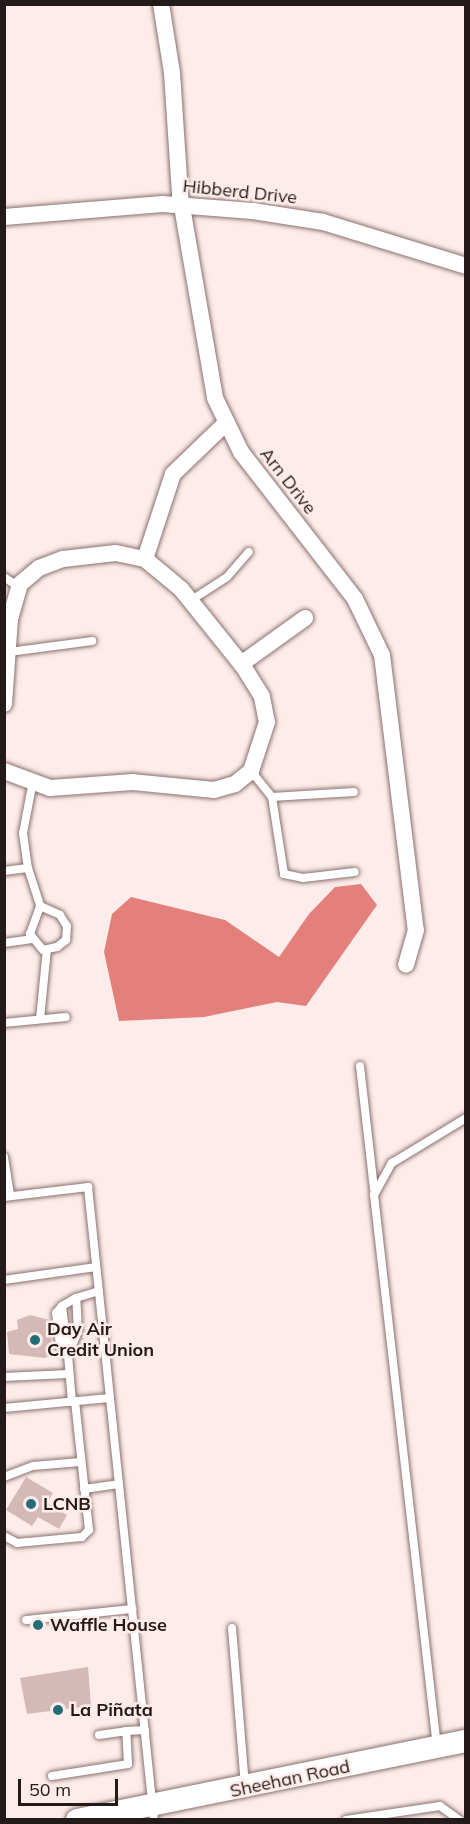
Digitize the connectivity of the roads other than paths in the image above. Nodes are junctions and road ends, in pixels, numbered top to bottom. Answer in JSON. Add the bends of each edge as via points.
{"nodes":[{"id":1,"x":160,"y":4,"type":"edge"},
{"id":2,"x":182,"y":206,"type":"junction"},
{"id":3,"x":4,"y":217,"type":"edge"},
{"id":4,"x":465,"y":266,"type":"edge"},
{"id":5,"x":225,"y":424,"type":"junction"},
{"id":6,"x":249,"y":552,"type":"dead end"},
{"id":7,"x":144,"y":559,"type":"junction"},
{"id":8,"x":4,"y":577,"type":"edge"},
{"id":9,"x":19,"y":587,"type":"junction"},
{"id":10,"x":190,"y":601,"type":"junction"},
{"id":11,"x":304,"y":618,"type":"dead end"},
{"id":12,"x":92,"y":641,"type":"dead end"},
{"id":13,"x":7,"y":652,"type":"edge"},
{"id":14,"x":241,"y":664,"type":"junction"},
{"id":15,"x":4,"y":704,"type":"edge"},
{"id":16,"x":4,"y":771,"type":"edge"},
{"id":17,"x":251,"y":771,"type":"junction"},
{"id":18,"x":32,"y":786,"type":"junction"},
{"id":19,"x":354,"y":792,"type":"dead end"},
{"id":20,"x":272,"y":797,"type":"junction"},
{"id":21,"x":28,"y":867,"type":"junction"},
{"id":22,"x":4,"y":871,"type":"edge"},
{"id":23,"x":355,"y":872,"type":"dead end"},
{"id":24,"x":40,"y":906,"type":"junction"},
{"id":25,"x":32,"y":939,"type":"junction"},
{"id":26,"x":4,"y":943,"type":"edge"},
{"id":27,"x":47,"y":949,"type":"junction"},
{"id":28,"x":406,"y":965,"type":"dead end"},
{"id":29,"x":66,"y":1017,"type":"dead end"},
{"id":30,"x":40,"y":1019,"type":"junction"},
{"id":31,"x":4,"y":1023,"type":"edge"},
{"id":32,"x":360,"y":1066,"type":"dead end"},
{"id":33,"x":465,"y":1118,"type":"edge"},
{"id":34,"x":4,"y":1157,"type":"edge"},
{"id":35,"x":374,"y":1192,"type":"junction"},
{"id":36,"x":7,"y":1197,"type":"edge"},
{"id":37,"x":96,"y":1267,"type":"junction"},
{"id":38,"x":4,"y":1280,"type":"edge"},
{"id":39,"x":99,"y":1292,"type":"junction"},
{"id":40,"x":76,"y":1298,"type":"junction"},
{"id":41,"x":68,"y":1355,"type":"junction"},
{"id":42,"x":68,"y":1374,"type":"junction"},
{"id":43,"x":4,"y":1377,"type":"edge"},
{"id":44,"x":110,"y":1398,"type":"junction"},
{"id":45,"x":74,"y":1402,"type":"junction"},
{"id":46,"x":4,"y":1408,"type":"edge"},
{"id":47,"x":80,"y":1462,"type":"junction"},
{"id":48,"x":4,"y":1477,"type":"edge"},
{"id":49,"x":119,"y":1484,"type":"junction"},
{"id":50,"x":84,"y":1489,"type":"junction"},
{"id":51,"x":4,"y":1536,"type":"edge"},
{"id":52,"x":132,"y":1609,"type":"junction"},
{"id":53,"x":26,"y":1620,"type":"dead end"},
{"id":54,"x":232,"y":1628,"type":"dead end"},
{"id":55,"x":145,"y":1730,"type":"junction"},
{"id":56,"x":126,"y":1731,"type":"junction"},
{"id":57,"x":99,"y":1735,"type":"dead end"},
{"id":58,"x":465,"y":1741,"type":"edge"},
{"id":59,"x":438,"y":1747,"type":"junction"},
{"id":60,"x":52,"y":1776,"type":"dead end"},
{"id":61,"x":246,"y":1789,"type":"junction"},
{"id":62,"x":154,"y":1812,"type":"edge"},
{"id":63,"x":77,"y":1820,"type":"edge"},
{"id":64,"x":346,"y":1820,"type":"edge"},
{"id":65,"x":459,"y":1820,"type":"edge"}],
"edges":[{"from":1,"to":2,"type":"street","name":"Arn Drive"},
{"from":2,"to":3,"type":"street","name":"Hibberd Drive"},
{"from":2,"to":4,"type":"street","name":"Hibberd Drive","via":[[323,222]]},
{"from":2,"to":5,"type":"street","name":"Arn Drive","via":[[208,366]]},
{"from":5,"to":7,"type":"street","via":[[173,474]]},
{"from":5,"to":28,"type":"street","name":"Arn Drive","via":[[241,452],[355,599],[382,655],[416,930]]},
{"from":6,"to":10,"type":"lane","via":[[226,577]]},
{"from":7,"to":9,"type":"street","via":[[116,553],[63,559],[39,568]]},
{"from":7,"to":10,"type":"street"},
{"from":8,"to":9,"type":"lane"},
{"from":9,"to":13,"type":"street"},
{"from":10,"to":14,"type":"street"},
{"from":11,"to":14,"type":"street"},
{"from":12,"to":13,"type":"lane"},
{"from":13,"to":15,"type":"street"},
{"from":14,"to":17,"type":"street","via":[[262,697],[267,722]]},
{"from":16,"to":18,"type":"street"},
{"from":17,"to":18,"type":"street","via":[[235,784],[214,790],[133,783],[52,789]]},
{"from":17,"to":20,"type":"lane"},
{"from":18,"to":21,"type":"lane","via":[[23,833]]},
{"from":19,"to":20,"type":"lane"},
{"from":20,"to":23,"type":"lane","via":[[284,874],[303,878]]},
{"from":21,"to":22,"type":"lane"},
{"from":21,"to":24,"type":"lane"},
{"from":24,"to":25,"type":"lane","via":[[31,924]]},
{"from":24,"to":27,"type":"lane","via":[[60,915],[67,926],[63,945]]},
{"from":25,"to":26,"type":"lane"},
{"from":25,"to":27,"type":"lane"},
{"from":27,"to":30,"type":"lane"},
{"from":29,"to":30,"type":"lane"},
{"from":30,"to":31,"type":"lane"},
{"from":32,"to":35,"type":"lane"},
{"from":33,"to":35,"type":"lane","via":[[392,1162]]},
{"from":34,"to":36,"type":"lane"},
{"from":35,"to":59,"type":"lane"},
{"from":36,"to":37,"type":"lane","via":[[88,1187]]},
{"from":37,"to":38,"type":"lane"},
{"from":37,"to":39,"type":"lane"},
{"from":39,"to":40,"type":"lane"},
{"from":39,"to":44,"type":"lane"},
{"from":40,"to":41,"type":"lane","via":[[78,1331]]},
{"from":40,"to":41,"type":"lane","via":[[62,1306]]},
{"from":41,"to":42,"type":"lane"},
{"from":42,"to":43,"type":"lane"},
{"from":42,"to":45,"type":"lane"},
{"from":44,"to":45,"type":"lane"},
{"from":44,"to":49,"type":"lane"},
{"from":45,"to":46,"type":"lane"},
{"from":45,"to":47,"type":"lane"},
{"from":47,"to":48,"type":"lane","via":[[33,1466]]},
{"from":47,"to":50,"type":"lane"},
{"from":49,"to":50,"type":"lane"},
{"from":49,"to":52,"type":"lane"},
{"from":50,"to":51,"type":"lane","via":[[89,1530],[82,1537],[17,1543]]},
{"from":52,"to":53,"type":"lane"},
{"from":52,"to":55,"type":"lane"},
{"from":54,"to":61,"type":"lane"},
{"from":55,"to":56,"type":"lane"},
{"from":55,"to":62,"type":"lane"},
{"from":56,"to":57,"type":"lane"},
{"from":56,"to":60,"type":"lane","via":[[128,1764]]},
{"from":58,"to":59,"type":"street","name":"Sheehan Road"},
{"from":59,"to":61,"type":"street","name":"Sheehan Road"},
{"from":61,"to":62,"type":"street","name":"Sheehan Road"},
{"from":62,"to":63,"type":"street","name":"Sheehan Road"},
{"from":64,"to":65,"type":"lane","via":[[440,1806]]}]}
